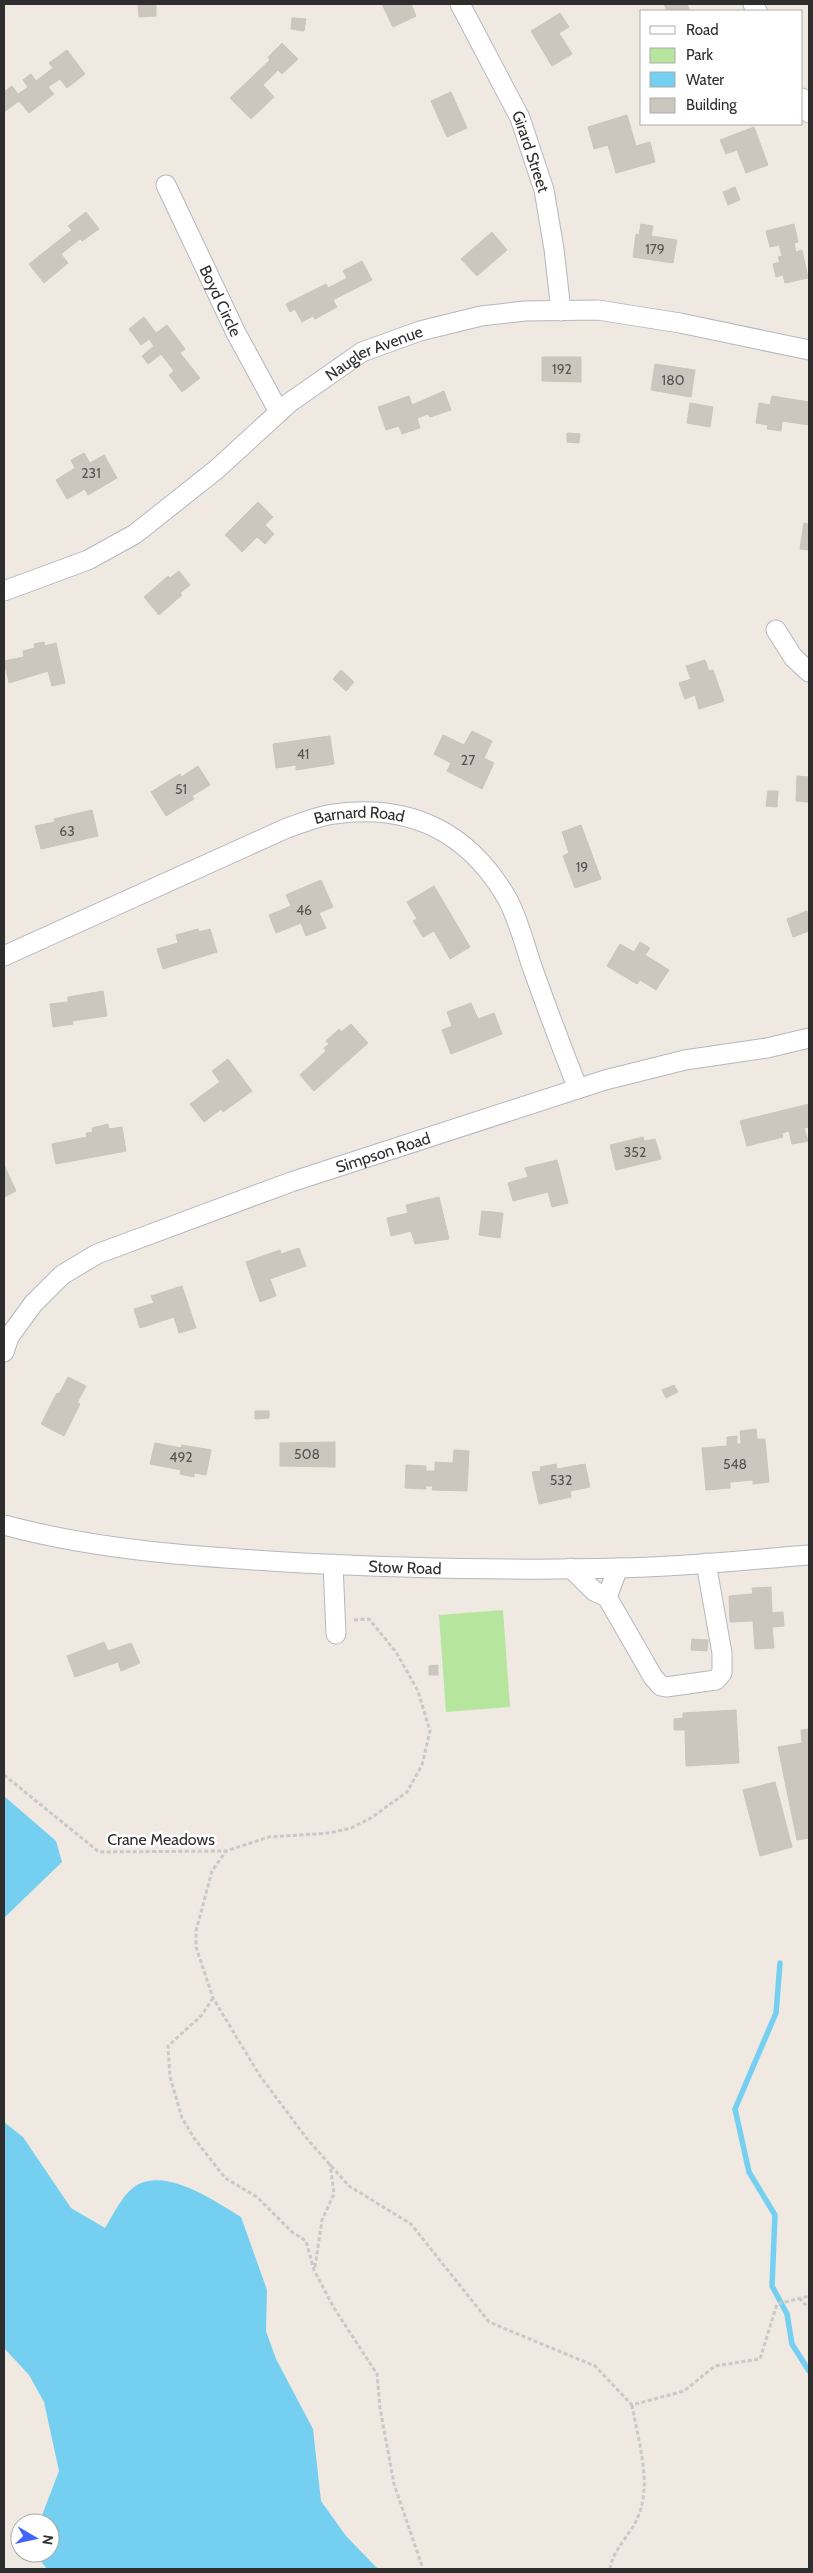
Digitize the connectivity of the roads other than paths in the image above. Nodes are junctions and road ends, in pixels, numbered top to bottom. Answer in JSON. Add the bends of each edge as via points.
{"nodes":[{"id":1,"x":460,"y":4,"type":"edge"},
{"id":2,"x":803,"y":100,"type":"edge"},
{"id":3,"x":809,"y":113,"type":"edge"},
{"id":4,"x":166,"y":185,"type":"dead end"},
{"id":5,"x":560,"y":311,"type":"junction"},
{"id":6,"x":809,"y":350,"type":"edge"},
{"id":7,"x":279,"y":412,"type":"junction"},
{"id":8,"x":4,"y":591,"type":"edge"},
{"id":9,"x":776,"y":630,"type":"dead end"},
{"id":10,"x":809,"y":672,"type":"edge"},
{"id":11,"x":4,"y":956,"type":"edge"},
{"id":12,"x":809,"y":1038,"type":"edge"},
{"id":13,"x":578,"y":1089,"type":"junction"},
{"id":14,"x":4,"y":1352,"type":"edge"},
{"id":15,"x":4,"y":1525,"type":"edge"},
{"id":16,"x":809,"y":1554,"type":"edge"},
{"id":17,"x":706,"y":1563,"type":"junction"},
{"id":18,"x":333,"y":1564,"type":"junction"},
{"id":19,"x":570,"y":1568,"type":"junction"},
{"id":20,"x":618,"y":1568,"type":"junction"},
{"id":21,"x":607,"y":1597,"type":"junction"},
{"id":22,"x":336,"y":1627,"type":"road end"}],
"edges":[{"from":1,"to":5,"type":"street","name":"Girard Street","via":[[520,118],[544,190]]},
{"from":2,"to":3,"type":"street"},
{"from":4,"to":7,"type":"street","name":"Boyd Circle","via":[[236,333]]},
{"from":5,"to":6,"type":"street","name":"Naugler Avenue","via":[[598,310],[680,323]]},
{"from":5,"to":7,"type":"street","name":"Naugler Avenue","via":[[481,316],[420,331],[378,346],[362,352]]},
{"from":7,"to":8,"type":"street","name":"Naugler Avenue","via":[[217,469],[135,534],[88,560]]},
{"from":9,"to":10,"type":"street","via":[[793,657]]},
{"from":11,"to":13,"type":"street","name":"Barnard Road","via":[[287,828],[333,814],[375,811],[408,815],[438,827],[462,844],[487,867],[509,902]]},
{"from":12,"to":13,"type":"street","name":"Simpson Road","via":[[645,1069]]},
{"from":13,"to":14,"type":"street","name":"Simpson Road","via":[[259,1193],[97,1254],[62,1275],[33,1304],[9,1338]]},
{"from":15,"to":18,"type":"street","name":"Stow Road","via":[[95,1545],[136,1550]]},
{"from":16,"to":17,"type":"street","name":"Stow Road"},
{"from":17,"to":20,"type":"street","name":"Stow Road"},
{"from":17,"to":21,"type":"street","via":[[722,1653],[722,1673],[716,1680],[661,1686]]},
{"from":18,"to":19,"type":"street","name":"Stow Road","via":[[465,1569]]},
{"from":18,"to":22,"type":"street"},
{"from":19,"to":20,"type":"street","name":"Stow Road"},
{"from":19,"to":21,"type":"street","via":[[594,1591]]},
{"from":20,"to":21,"type":"street"}]}
